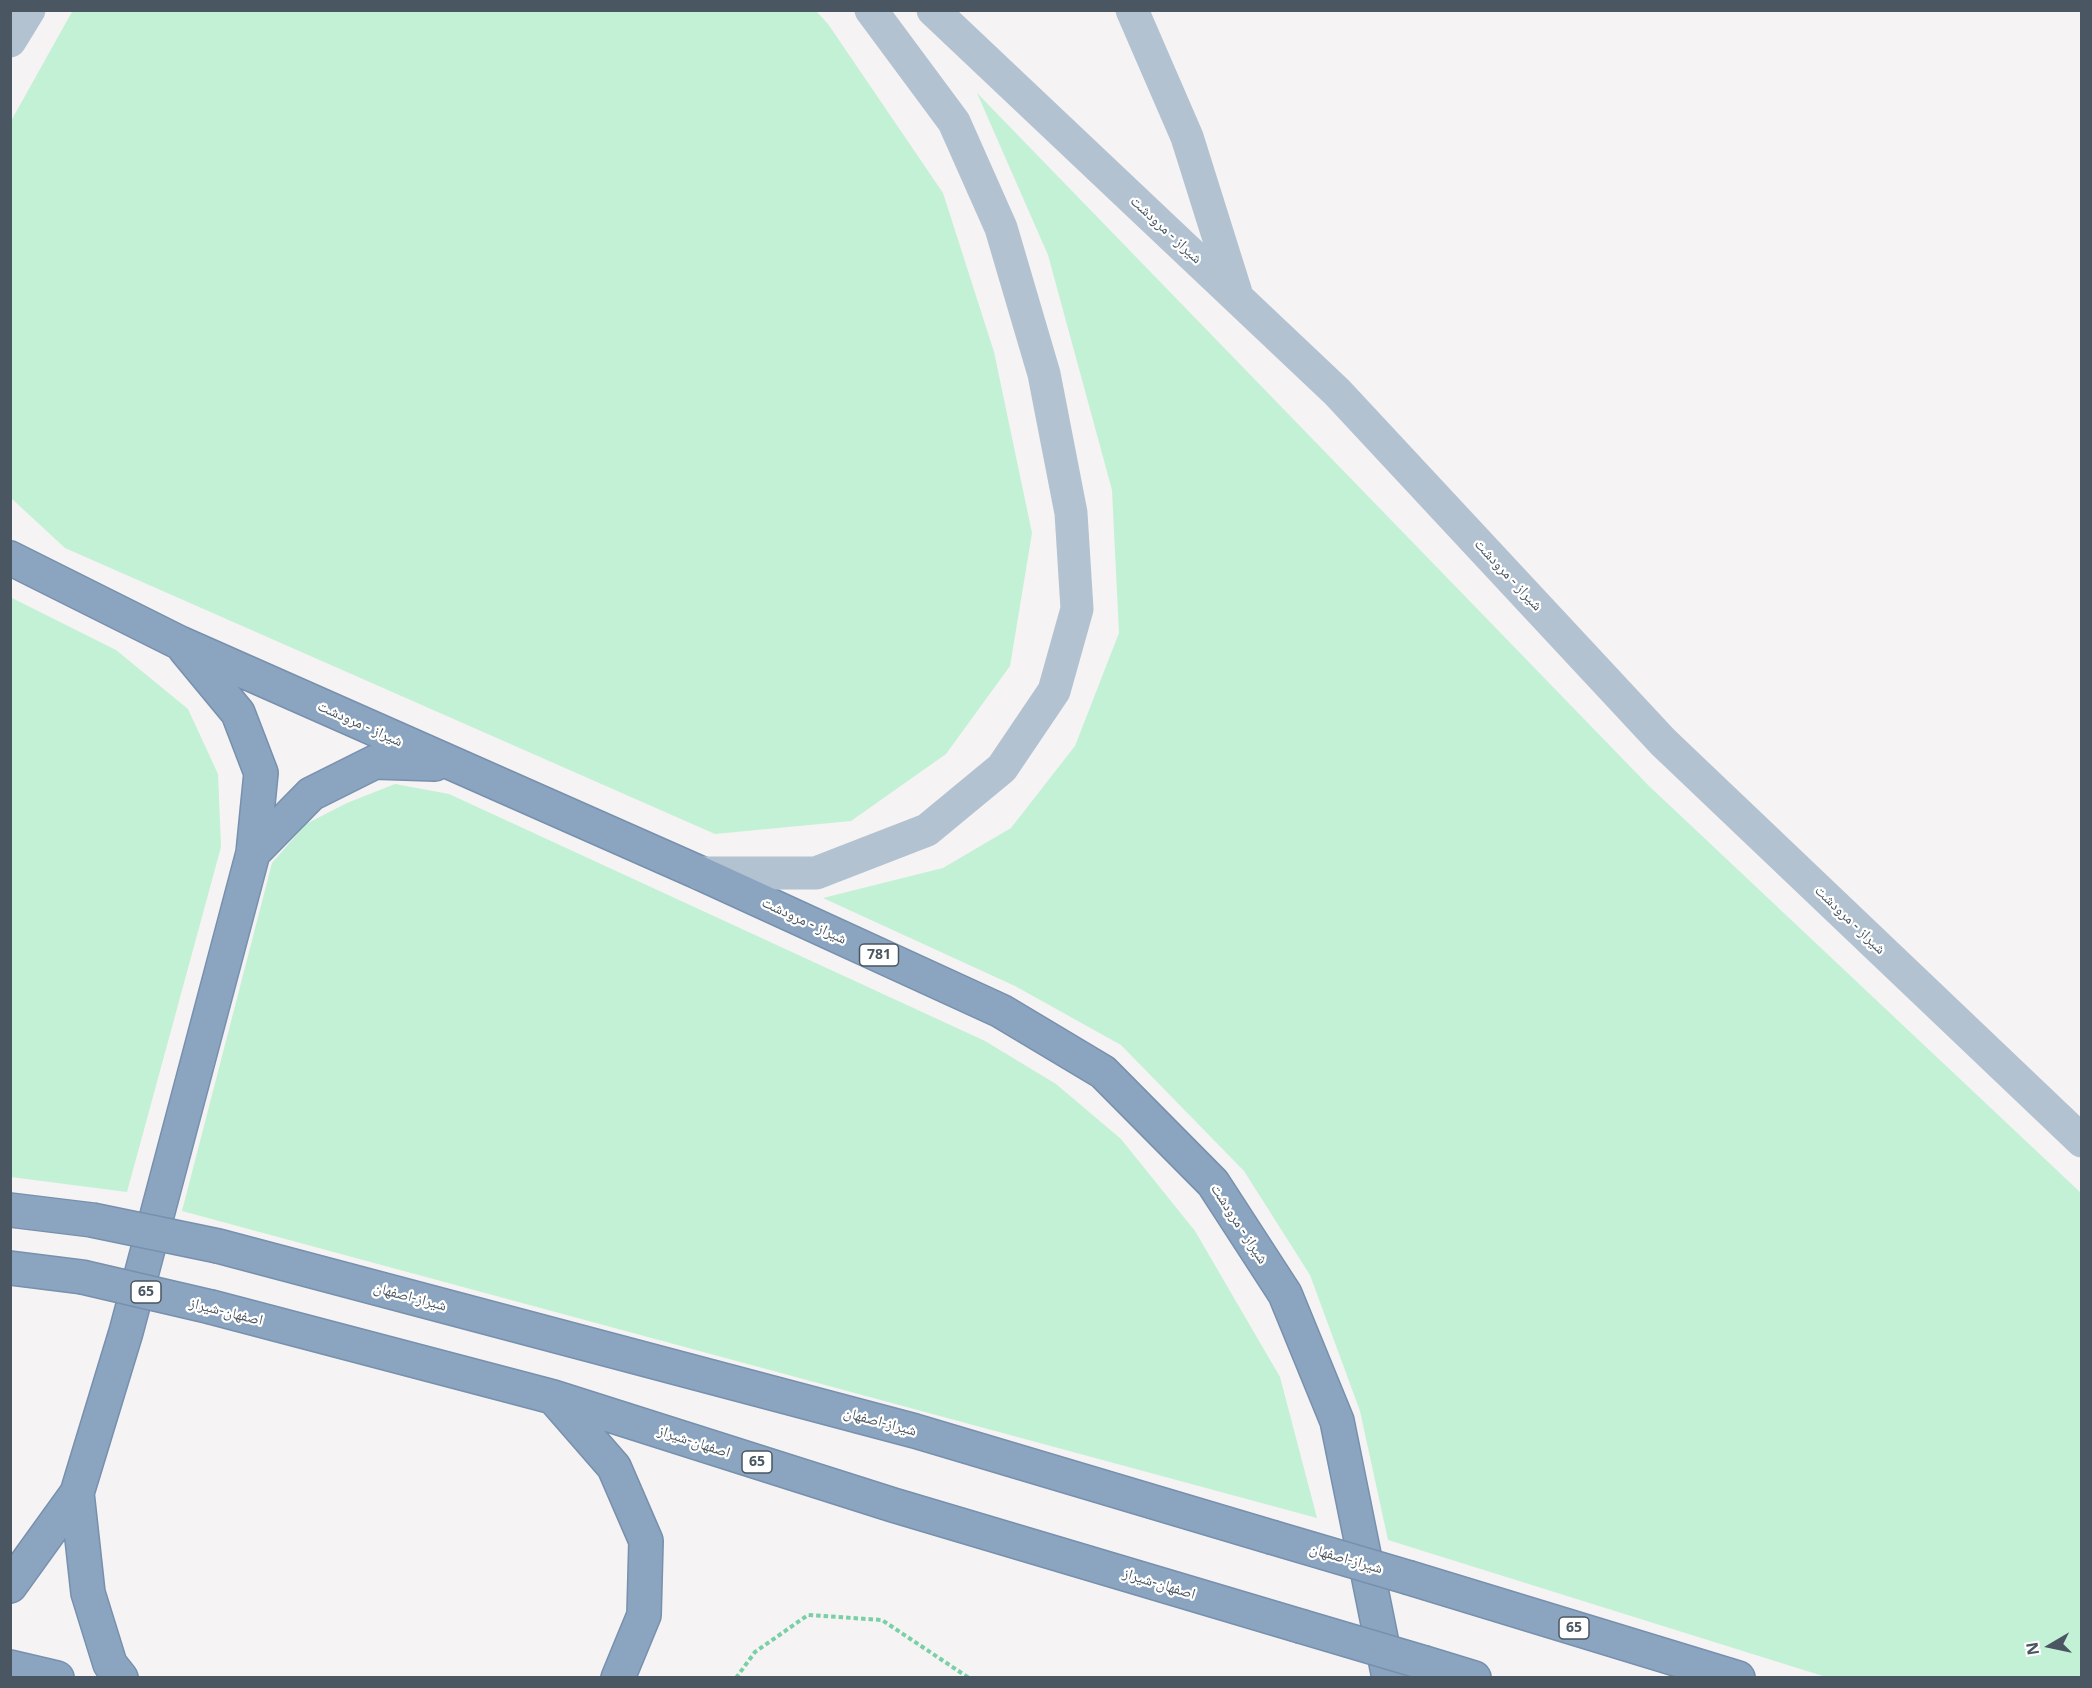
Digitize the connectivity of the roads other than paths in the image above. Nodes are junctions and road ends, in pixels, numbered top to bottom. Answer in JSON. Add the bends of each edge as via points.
{"nodes":[{"id":1,"x":29,"y":10,"type":"edge"},
{"id":2,"x":871,"y":10,"type":"edge"},
{"id":3,"x":933,"y":10,"type":"edge"},
{"id":4,"x":1132,"y":10,"type":"edge"},
{"id":5,"x":10,"y":41,"type":"edge"},
{"id":6,"x":1238,"y":298,"type":"junction"},
{"id":7,"x":15,"y":557,"type":"edge"},
{"id":8,"x":180,"y":643,"type":"junction"},
{"id":9,"x":451,"y":764,"type":"junction"},
{"id":10,"x":253,"y":853,"type":"junction"},
{"id":11,"x":700,"y":873,"type":"junction"},
{"id":12,"x":2082,"y":1141,"type":"edge"},
{"id":13,"x":10,"y":1210,"type":"edge"},
{"id":14,"x":10,"y":1268,"type":"edge"},
{"id":15,"x":553,"y":1397,"type":"junction"},
{"id":16,"x":77,"y":1493,"type":"junction"},
{"id":17,"x":10,"y":1586,"type":"edge"},
{"id":18,"x":10,"y":1667,"type":"edge"},
{"id":19,"x":57,"y":1677,"type":"edge"},
{"id":20,"x":121,"y":1677,"type":"edge"},
{"id":21,"x":618,"y":1677,"type":"edge"},
{"id":22,"x":1389,"y":1677,"type":"edge"},
{"id":23,"x":1474,"y":1677,"type":"edge"},
{"id":24,"x":1738,"y":1677,"type":"edge"}],
"edges":[{"from":1,"to":5,"type":"main road"},
{"from":2,"to":11,"type":"main road","via":[[954,122],[1001,228],[1044,374],[1071,513],[1077,609],[1054,691],[1002,768],[927,830],[816,873]]},
{"from":3,"to":6,"type":"main road","name":"شیراز - مرودشت"},
{"from":4,"to":6,"type":"main road","via":[[1187,136]]},
{"from":6,"to":12,"type":"main road","name":"شیراز - مرودشت","via":[[1337,392],[1663,742]]},
{"from":7,"to":8,"type":"highway","name":"شیراز - مرودشت","number":"781"},
{"from":8,"to":9,"type":"highway","name":"شیراز - مرودشت","number":"781"},
{"from":8,"to":10,"type":"highway","via":[[237,713],[261,773]]},
{"from":9,"to":10,"type":"highway","via":[[375,762],[311,794]]},
{"from":9,"to":11,"type":"highway","name":"شیراز - مرودشت","number":"781"},
{"from":10,"to":16,"type":"highway","via":[[126,1332]]},
{"from":11,"to":22,"type":"highway","name":"شیراز - مرودشت","number":"781","via":[[1001,1011],[1103,1072],[1213,1183],[1285,1294],[1337,1421]]},
{"from":13,"to":24,"type":"highway","name":"شیراز-اصفهان","number":"65","bridge":true,"via":[[92,1220],[218,1246],[915,1431]]},
{"from":14,"to":15,"type":"highway","name":"اصفهان-شیراز","number":"65","bridge":true,"via":[[82,1277],[211,1307]]},
{"from":15,"to":21,"type":"highway","via":[[614,1467],[646,1541],[644,1615]]},
{"from":15,"to":23,"type":"highway","name":"اصفهان-شیراز","number":"65","bridge":true,"via":[[904,1508]]},
{"from":16,"to":17,"type":"highway"},
{"from":16,"to":20,"type":"highway","via":[[88,1593],[110,1664]]},
{"from":18,"to":19,"type":"highway"}]}
